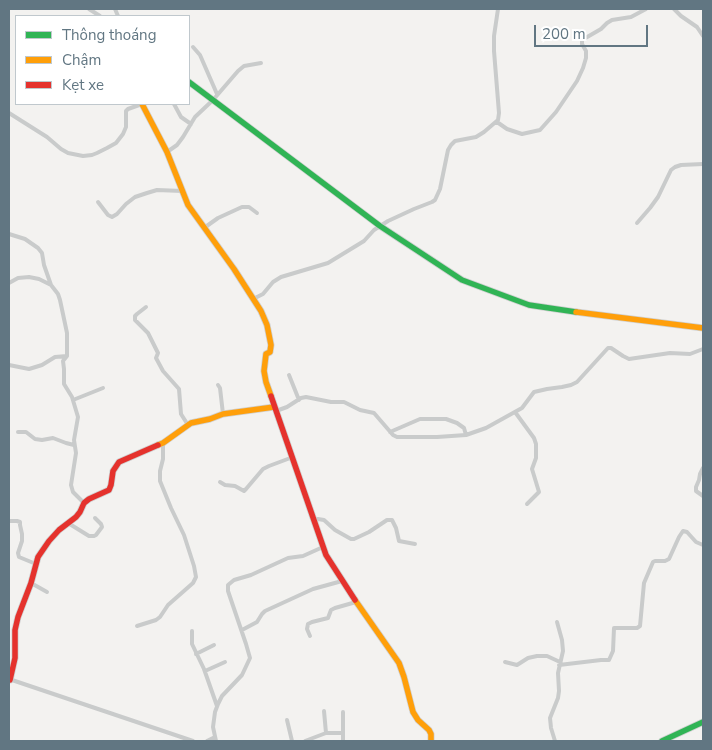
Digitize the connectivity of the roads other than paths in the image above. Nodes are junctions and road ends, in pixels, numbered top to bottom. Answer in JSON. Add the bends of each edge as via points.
{"nodes":[{"id":1,"x":498,"y":9,"type":"edge"},
{"id":2,"x":646,"y":9,"type":"edge"},
{"id":3,"x":674,"y":9,"type":"edge"},
{"id":4,"x":703,"y":36,"type":"edge"},
{"id":5,"x":193,"y":46,"type":"dead end"},
{"id":6,"x":261,"y":63,"type":"dead end"},
{"id":7,"x":190,"y":83,"type":"edge"},
{"id":8,"x":215,"y":97,"type":"junction"},
{"id":9,"x":139,"y":105,"type":"edge"},
{"id":10,"x":143,"y":105,"type":"edge"},
{"id":11,"x":175,"y":105,"type":"edge"},
{"id":12,"x":9,"y":113,"type":"edge"},
{"id":13,"x":497,"y":122,"type":"junction"},
{"id":14,"x":191,"y":124,"type":"junction"},
{"id":15,"x":167,"y":152,"type":"junction"},
{"id":16,"x":703,"y":164,"type":"edge"},
{"id":17,"x":182,"y":191,"type":"junction"},
{"id":18,"x":98,"y":202,"type":"dead end"},
{"id":19,"x":257,"y":213,"type":"dead end"},
{"id":20,"x":637,"y":223,"type":"dead end"},
{"id":21,"x":380,"y":226,"type":"junction"},
{"id":22,"x":204,"y":228,"type":"junction"},
{"id":23,"x":9,"y":234,"type":"edge"},
{"id":24,"x":9,"y":283,"type":"edge"},
{"id":25,"x":51,"y":285,"type":"junction"},
{"id":26,"x":253,"y":298,"type":"junction"},
{"id":27,"x":146,"y":307,"type":"dead end"},
{"id":28,"x":703,"y":328,"type":"edge"},
{"id":29,"x":703,"y":349,"type":"edge"},
{"id":30,"x":67,"y":356,"type":"junction"},
{"id":31,"x":9,"y":365,"type":"edge"},
{"id":32,"x":289,"y":374,"type":"dead end"},
{"id":33,"x":218,"y":385,"type":"dead end"},
{"id":34,"x":103,"y":388,"type":"dead end"},
{"id":35,"x":73,"y":400,"type":"junction"},
{"id":36,"x":299,"y":400,"type":"junction"},
{"id":37,"x":275,"y":409,"type":"junction"},
{"id":38,"x":515,"y":412,"type":"junction"},
{"id":39,"x":223,"y":414,"type":"junction"},
{"id":40,"x":188,"y":425,"type":"junction"},
{"id":41,"x":18,"y":432,"type":"dead end"},
{"id":42,"x":390,"y":432,"type":"junction"},
{"id":43,"x":466,"y":435,"type":"junction"},
{"id":44,"x":163,"y":443,"type":"junction"},
{"id":45,"x":74,"y":445,"type":"junction"},
{"id":46,"x":293,"y":458,"type":"junction"},
{"id":47,"x":703,"y":468,"type":"edge"},
{"id":48,"x":220,"y":482,"type":"dead end"},
{"id":49,"x":703,"y":496,"type":"edge"},
{"id":50,"x":84,"y":503,"type":"junction"},
{"id":51,"x":527,"y":504,"type":"dead end"},
{"id":52,"x":95,"y":518,"type":"dead end"},
{"id":53,"x":314,"y":520,"type":"junction"},
{"id":54,"x":9,"y":521,"type":"edge"},
{"id":55,"x":68,"y":523,"type":"junction"},
{"id":56,"x":415,"y":544,"type":"dead end"},
{"id":57,"x":703,"y":545,"type":"edge"},
{"id":58,"x":323,"y":547,"type":"junction"},
{"id":59,"x":36,"y":564,"type":"junction"},
{"id":60,"x":342,"y":581,"type":"junction"},
{"id":61,"x":31,"y":583,"type":"junction"},
{"id":62,"x":47,"y":592,"type":"dead end"},
{"id":63,"x":356,"y":602,"type":"junction"},
{"id":64,"x":557,"y":622,"type":"dead end"},
{"id":65,"x":137,"y":626,"type":"dead end"},
{"id":66,"x":242,"y":630,"type":"junction"},
{"id":67,"x":192,"y":632,"type":"dead end"},
{"id":68,"x":12,"y":635,"type":"edge"},
{"id":69,"x":310,"y":636,"type":"dead end"},
{"id":70,"x":214,"y":644,"type":"dead end"},
{"id":71,"x":196,"y":654,"type":"junction"},
{"id":72,"x":225,"y":662,"type":"dead end"},
{"id":73,"x":505,"y":662,"type":"dead end"},
{"id":74,"x":560,"y":663,"type":"junction"},
{"id":75,"x":205,"y":672,"type":"junction"},
{"id":76,"x":9,"y":680,"type":"edge"},
{"id":77,"x":217,"y":706,"type":"junction"},
{"id":78,"x":324,"y":711,"type":"dead end"},
{"id":79,"x":343,"y":712,"type":"dead end"},
{"id":80,"x":287,"y":720,"type":"dead end"},
{"id":81,"x":703,"y":722,"type":"edge"},
{"id":82,"x":326,"y":732,"type":"junction"},
{"id":83,"x":342,"y":733,"type":"junction"},
{"id":84,"x":216,"y":739,"type":"edge"},
{"id":85,"x":193,"y":741,"type":"edge"},
{"id":86,"x":207,"y":741,"type":"edge"},
{"id":87,"x":292,"y":741,"type":"edge"},
{"id":88,"x":304,"y":741,"type":"edge"},
{"id":89,"x":343,"y":741,"type":"edge"},
{"id":90,"x":431,"y":741,"type":"edge"},
{"id":91,"x":555,"y":741,"type":"edge"},
{"id":92,"x":662,"y":741,"type":"edge"}],
"edges":[{"from":1,"to":13,"type":"street","via":[[494,36]]},
{"from":2,"to":13,"type":"street","via":[[631,17],[612,20],[582,40],[586,58],[577,81],[540,130],[522,134]]},
{"from":3,"to":4,"type":"street"},
{"from":5,"to":8,"type":"street","via":[[200,55]]},
{"from":6,"to":8,"type":"street","via":[[244,66]]},
{"from":7,"to":8,"type":"main road"},
{"from":8,"to":14,"type":"street"},
{"from":8,"to":21,"type":"main road"},
{"from":9,"to":12,"type":"street","via":[[126,111],[126,127],[116,143],[83,156],[61,149]]},
{"from":10,"to":15,"type":"main road"},
{"from":11,"to":14,"type":"street","via":[[181,117]]},
{"from":13,"to":21,"type":"street","via":[[476,137],[452,144],[438,196],[432,202]]},
{"from":14,"to":15,"type":"street","via":[[177,145]]},
{"from":15,"to":17,"type":"main road"},
{"from":16,"to":20,"type":"street","via":[[682,165],[671,170],[658,197]]},
{"from":17,"to":18,"type":"street","via":[[147,193],[126,204],[112,217]]},
{"from":17,"to":22,"type":"main road"},
{"from":19,"to":22,"type":"street","via":[[249,206],[242,207]]},
{"from":21,"to":26,"type":"street","via":[[364,241],[328,263],[281,277],[263,294]]},
{"from":21,"to":28,"type":"main road","via":[[462,280],[529,305]]},
{"from":22,"to":26,"type":"main road"},
{"from":23,"to":25,"type":"street","via":[[38,248]]},
{"from":24,"to":25,"type":"street","via":[[30,277]]},
{"from":25,"to":30,"type":"street","via":[[62,308]]},
{"from":26,"to":37,"type":"main road","via":[[271,340],[264,371]]},
{"from":27,"to":40,"type":"street","via":[[135,316],[135,320],[148,333],[163,371],[179,389],[181,414]]},
{"from":29,"to":38,"type":"street","via":[[690,354],[670,353],[629,359],[608,348],[577,382],[534,392]]},
{"from":30,"to":31,"type":"street","via":[[55,357],[29,369]]},
{"from":30,"to":35,"type":"street","via":[[63,362],[64,384]]},
{"from":32,"to":36,"type":"street"},
{"from":33,"to":39,"type":"street"},
{"from":34,"to":35,"type":"street"},
{"from":35,"to":45,"type":"street","via":[[78,417]]},
{"from":36,"to":37,"type":"street"},
{"from":36,"to":42,"type":"street","via":[[306,397],[344,402],[374,413]]},
{"from":37,"to":39,"type":"main road"},
{"from":37,"to":46,"type":"main road"},
{"from":38,"to":43,"type":"street"},
{"from":38,"to":51,"type":"street","via":[[536,444],[532,469],[539,492]]},
{"from":39,"to":40,"type":"main road"},
{"from":40,"to":44,"type":"main road"},
{"from":41,"to":45,"type":"street","via":[[26,432],[35,439],[53,438]]},
{"from":42,"to":43,"type":"street","via":[[401,438]]},
{"from":42,"to":43,"type":"street","via":[[420,420],[446,419],[464,428]]},
{"from":44,"to":50,"type":"main road","via":[[116,465],[109,490]]},
{"from":44,"to":65,"type":"street","via":[[160,481],[184,535],[196,577],[168,605],[160,618]]},
{"from":45,"to":50,"type":"street","via":[[76,453],[71,485]]},
{"from":46,"to":48,"type":"street","via":[[263,469],[244,491]]},
{"from":46,"to":53,"type":"main road"},
{"from":47,"to":49,"type":"street","via":[[696,491]]},
{"from":50,"to":55,"type":"main road"},
{"from":52,"to":55,"type":"street","via":[[102,527],[94,536]]},
{"from":53,"to":56,"type":"street","via":[[324,520],[351,539],[392,520],[399,541]]},
{"from":53,"to":58,"type":"main road"},
{"from":54,"to":59,"type":"street","via":[[20,522],[22,541],[19,557]]},
{"from":55,"to":59,"type":"main road","via":[[48,541]]},
{"from":57,"to":74,"type":"street","via":[[683,531],[667,560],[653,562],[644,583],[640,626],[614,628],[613,651],[609,660]]},
{"from":58,"to":60,"type":"main road"},
{"from":58,"to":66,"type":"street","via":[[230,582],[227,588]]},
{"from":59,"to":61,"type":"main road"},
{"from":60,"to":63,"type":"main road"},
{"from":60,"to":66,"type":"street","via":[[266,611],[257,622]]},
{"from":61,"to":62,"type":"street"},
{"from":61,"to":68,"type":"main road"},
{"from":63,"to":69,"type":"street","via":[[335,608],[328,618],[308,624]]},
{"from":63,"to":90,"type":"main road","via":[[399,662],[413,712],[429,730]]},
{"from":64,"to":74,"type":"street","via":[[563,651]]},
{"from":66,"to":77,"type":"street","via":[[250,658],[242,675]]},
{"from":67,"to":71,"type":"street"},
{"from":68,"to":76,"type":"main road","via":[[15,658]]},
{"from":70,"to":71,"type":"street"},
{"from":71,"to":75,"type":"street"},
{"from":72,"to":75,"type":"street"},
{"from":73,"to":74,"type":"street","via":[[517,665],[528,658],[547,656]]},
{"from":74,"to":91,"type":"street","via":[[559,691],[550,718]]},
{"from":75,"to":77,"type":"street"},
{"from":76,"to":85,"type":"street"},
{"from":77,"to":84,"type":"street","via":[[213,727]]},
{"from":78,"to":82,"type":"street"},
{"from":79,"to":83,"type":"street"},
{"from":80,"to":87,"type":"street"},
{"from":81,"to":92,"type":"main road"},
{"from":82,"to":83,"type":"street"},
{"from":82,"to":88,"type":"street"},
{"from":83,"to":89,"type":"street"},
{"from":84,"to":86,"type":"street"}]}
